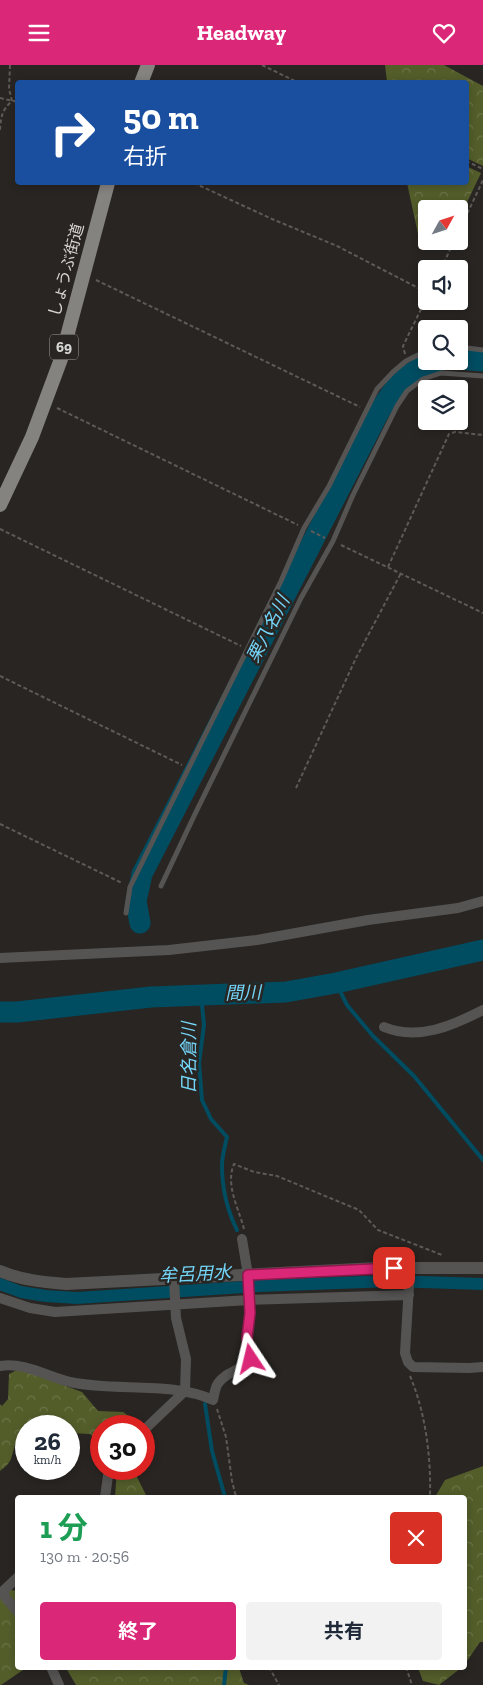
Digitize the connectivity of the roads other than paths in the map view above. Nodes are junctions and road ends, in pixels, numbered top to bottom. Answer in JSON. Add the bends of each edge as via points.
{"nodes":[{"id":1,"x":148,"y":65,"type":"edge"},
{"id":2,"x":142,"y":80,"type":"edge"},
{"id":3,"x":107,"y":185,"type":"edge"},
{"id":4,"x":468,"y":348,"type":"edge"},
{"id":5,"x":483,"y":350,"type":"edge"},
{"id":6,"x":418,"y":355,"type":"edge"},
{"id":7,"x":483,"y":376,"type":"edge"},
{"id":8,"x":0,"y":505,"type":"edge"},
{"id":9,"x":161,"y":886,"type":"dead end"},
{"id":10,"x":483,"y":901,"type":"edge"},
{"id":11,"x":126,"y":913,"type":"dead end"},
{"id":12,"x":0,"y":958,"type":"edge"},
{"id":13,"x":483,"y":1010,"type":"edge"},
{"id":14,"x":384,"y":1027,"type":"dead end"},
{"id":15,"x":242,"y":1239,"type":"road end"},
{"id":16,"x":483,"y":1268,"type":"edge"},
{"id":17,"x":0,"y":1271,"type":"edge"},
{"id":18,"x":410,"y":1271,"type":"junction"},
{"id":19,"x":248,"y":1278,"type":"junction"},
{"id":20,"x":174,"y":1283,"type":"junction"},
{"id":21,"x":409,"y":1292,"type":"junction"},
{"id":22,"x":0,"y":1298,"type":"edge"},
{"id":23,"x":249,"y":1299,"type":"junction"},
{"id":24,"x":176,"y":1303,"type":"junction"},
{"id":25,"x":0,"y":1366,"type":"edge"},
{"id":26,"x":483,"y":1367,"type":"edge"},
{"id":27,"x":185,"y":1391,"type":"junction"},
{"id":28,"x":155,"y":1421,"type":"edge"},
{"id":29,"x":107,"y":1480,"type":"edge"},
{"id":30,"x":105,"y":1495,"type":"edge"},
{"id":31,"x":15,"y":1580,"type":"edge"},
{"id":32,"x":15,"y":1609,"type":"edge"},
{"id":33,"x":52,"y":1670,"type":"edge"},
{"id":34,"x":59,"y":1685,"type":"edge"}],
"edges":[{"from":1,"to":2,"type":"main road"},
{"from":3,"to":8,"type":"main road","name":"しょうぶ街道","number":"69","via":[[61,359],[32,437]]},
{"from":4,"to":5,"type":"lane"},
{"from":6,"to":11,"type":"lane","via":[[392,372],[377,389],[366,410],[130,887]]},
{"from":7,"to":9,"type":"lane","via":[[441,373],[423,379],[397,406]]},
{"from":10,"to":12,"type":"street","via":[[257,940],[169,949]]},
{"from":13,"to":14,"type":"street","via":[[420,1033]]},
{"from":15,"to":19,"type":"street"},
{"from":16,"to":18,"type":"street"},
{"from":17,"to":20,"type":"street","via":[[33,1281],[66,1284]]},
{"from":18,"to":19,"type":"street","via":[[360,1269]]},
{"from":18,"to":21,"type":"street"},
{"from":19,"to":20,"type":"street"},
{"from":19,"to":23,"type":"street"},
{"from":20,"to":24,"type":"street"},
{"from":21,"to":23,"type":"street"},
{"from":21,"to":26,"type":"street","via":[[405,1353],[408,1362],[413,1367]]},
{"from":22,"to":24,"type":"street","via":[[55,1313]]},
{"from":23,"to":24,"type":"street"},
{"from":23,"to":27,"type":"street","via":[[247,1338],[251,1359],[247,1365],[217,1384],[213,1400]]},
{"from":24,"to":27,"type":"street","via":[[176,1318],[186,1359]]},
{"from":25,"to":27,"type":"street","via":[[15,1365],[70,1382],[106,1387]]},
{"from":27,"to":28,"type":"street"},
{"from":29,"to":30,"type":"street"},
{"from":31,"to":32,"type":"street","via":[[3,1591]]},
{"from":33,"to":34,"type":"street"}]}
